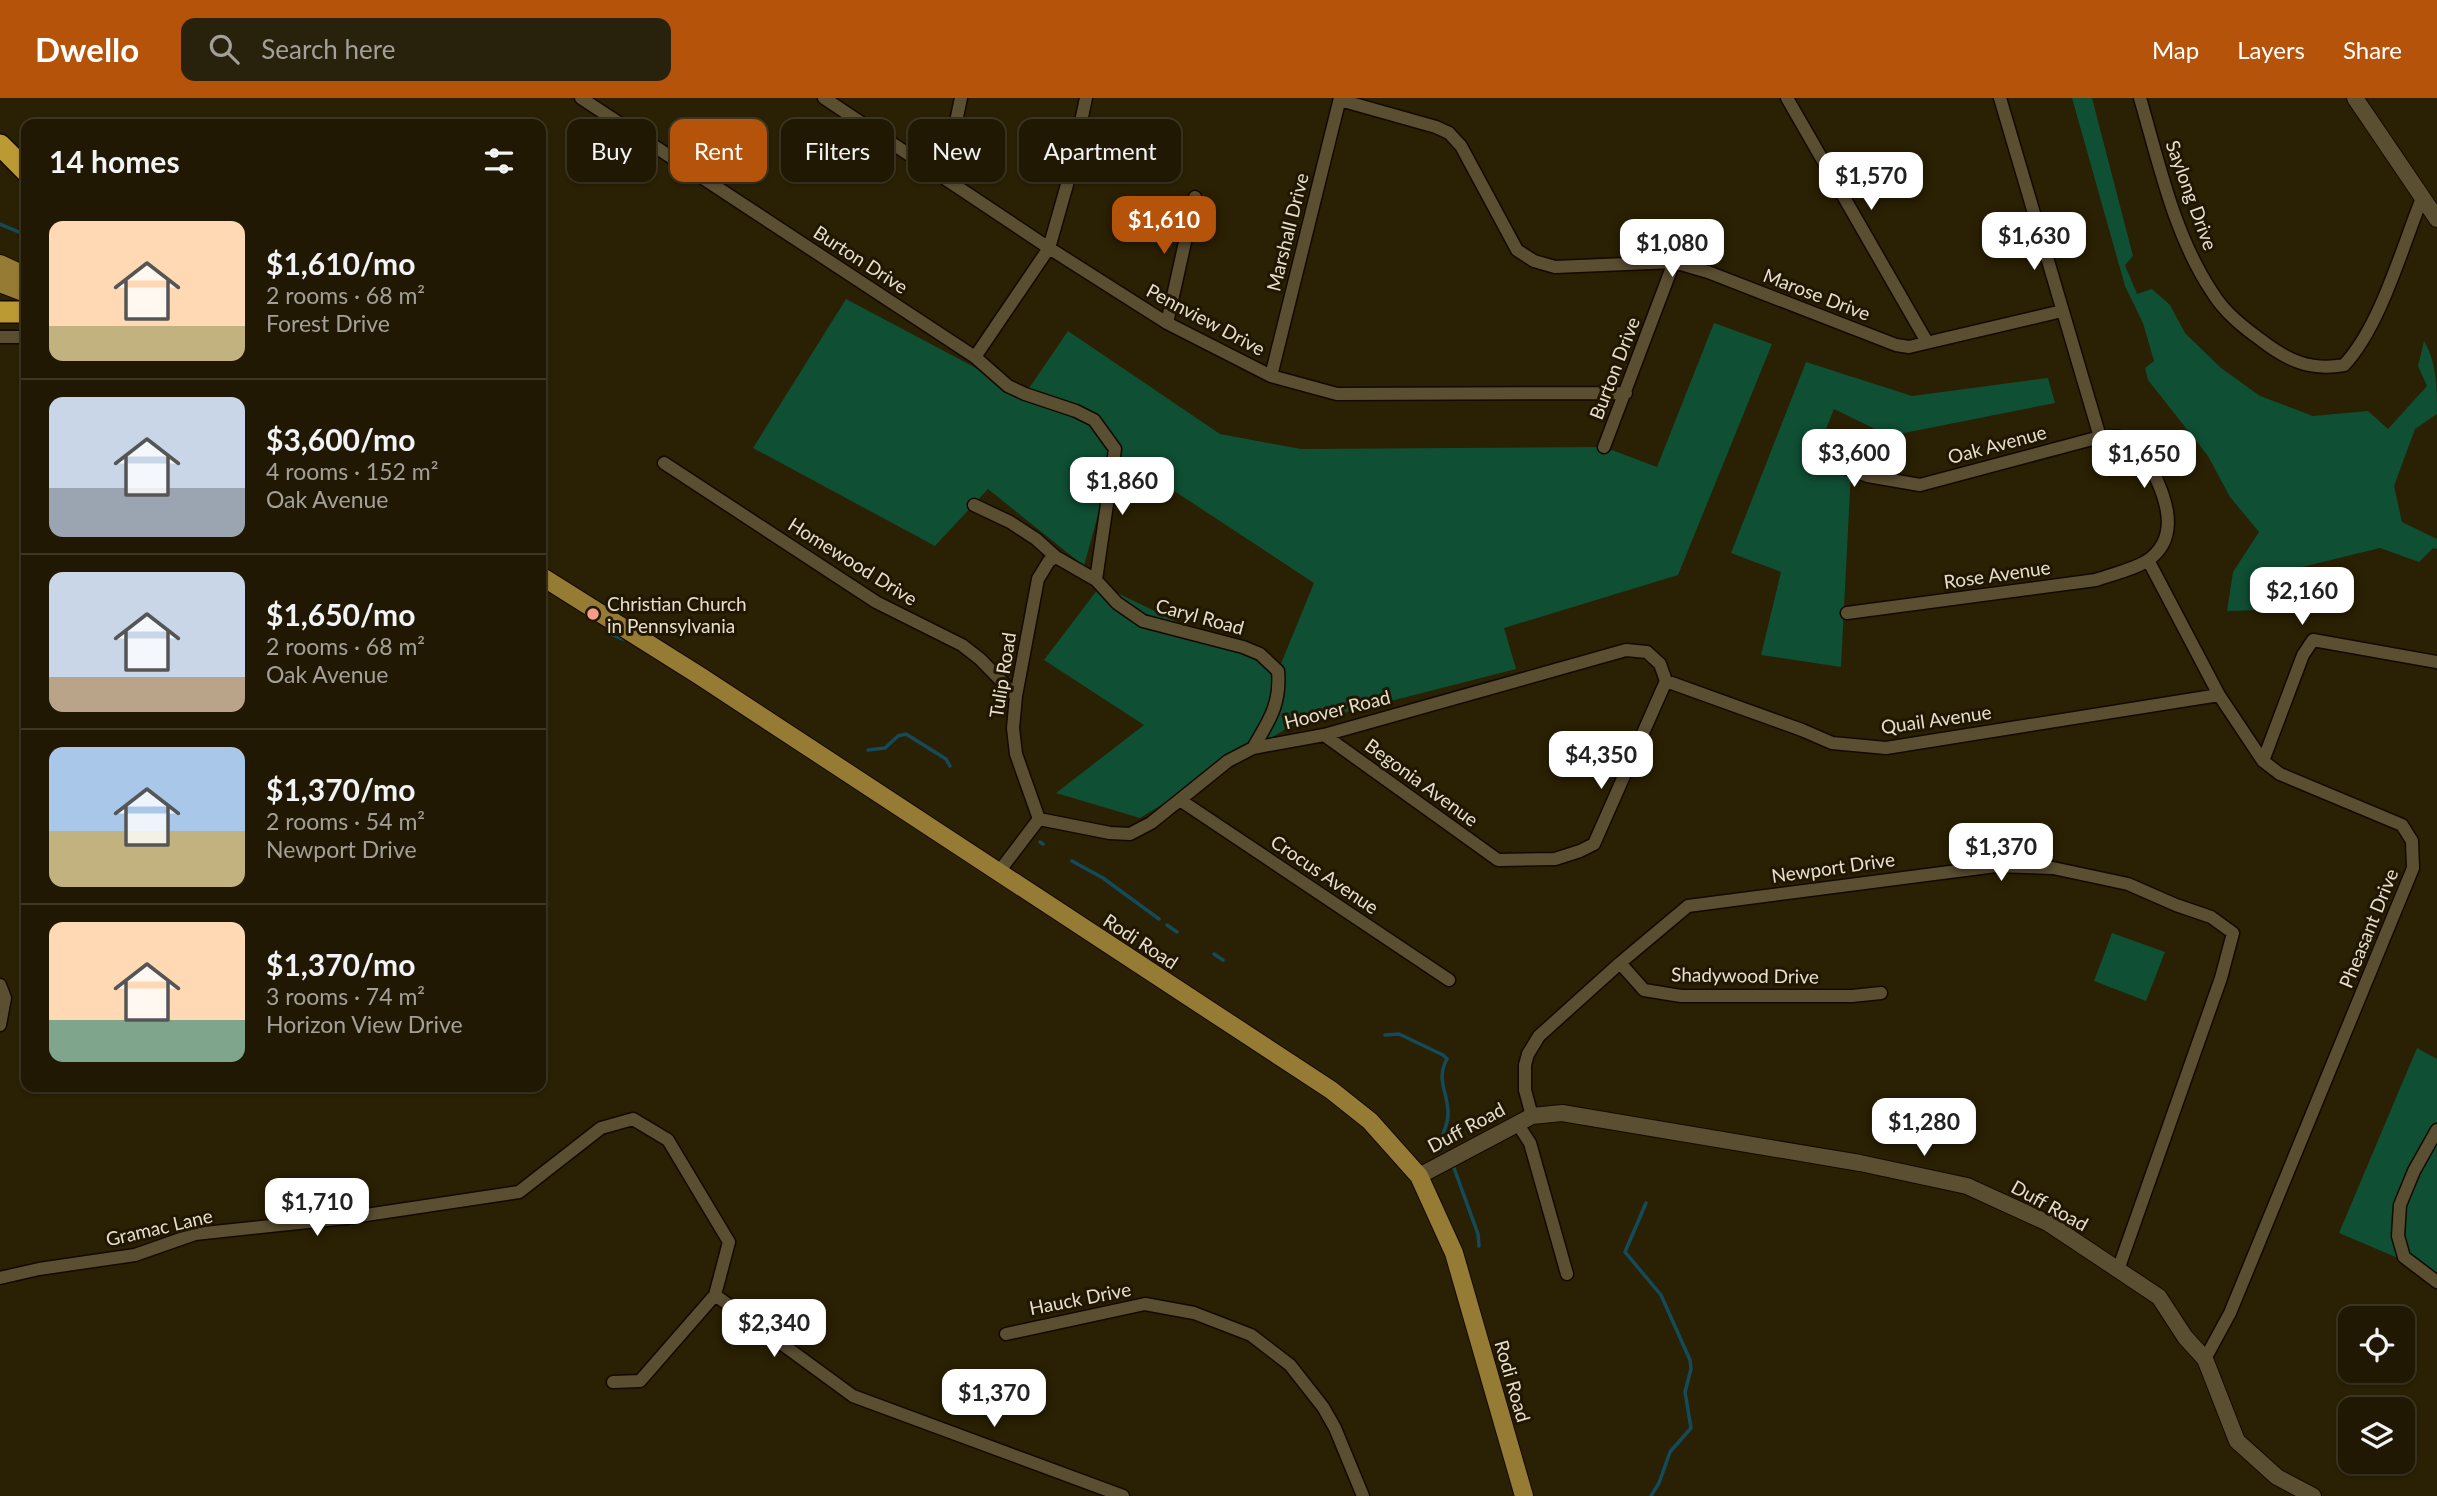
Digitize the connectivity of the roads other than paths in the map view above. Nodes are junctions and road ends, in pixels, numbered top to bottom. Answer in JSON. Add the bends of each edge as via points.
{"nodes":[{"id":1,"x":581,"y":98,"type":"edge"},
{"id":2,"x":824,"y":98,"type":"edge"},
{"id":3,"x":961,"y":98,"type":"edge"},
{"id":4,"x":1086,"y":98,"type":"edge"},
{"id":5,"x":1787,"y":98,"type":"edge"},
{"id":6,"x":2000,"y":98,"type":"edge"},
{"id":7,"x":2140,"y":98,"type":"edge"},
{"id":8,"x":2355,"y":98,"type":"edge"},
{"id":9,"x":1340,"y":99,"type":"edge"},
{"id":10,"x":957,"y":119,"type":"edge"},
{"id":11,"x":0,"y":145,"type":"edge"},
{"id":12,"x":21,"y":166,"type":"edge"},
{"id":13,"x":1195,"y":197,"type":"dead end"},
{"id":14,"x":2422,"y":198,"type":"junction"},
{"id":15,"x":2437,"y":219,"type":"edge"},
{"id":16,"x":1049,"y":248,"type":"junction"},
{"id":17,"x":1674,"y":262,"type":"junction"},
{"id":18,"x":0,"y":264,"type":"edge"},
{"id":19,"x":21,"y":274,"type":"edge"},
{"id":20,"x":0,"y":283,"type":"edge"},
{"id":21,"x":21,"y":291,"type":"edge"},
{"id":22,"x":2062,"y":311,"type":"junction"},
{"id":23,"x":0,"y":312,"type":"edge"},
{"id":24,"x":21,"y":312,"type":"edge"},
{"id":25,"x":1167,"y":323,"type":"junction"},
{"id":26,"x":0,"y":337,"type":"edge"},
{"id":27,"x":21,"y":337,"type":"edge"},
{"id":28,"x":1927,"y":342,"type":"junction"},
{"id":29,"x":975,"y":357,"type":"junction"},
{"id":30,"x":1272,"y":376,"type":"junction"},
{"id":31,"x":1626,"y":393,"type":"junction"},
{"id":32,"x":2100,"y":437,"type":"junction"},
{"id":33,"x":1604,"y":447,"type":"dead end"},
{"id":34,"x":1822,"y":460,"type":"dead end"},
{"id":35,"x":664,"y":464,"type":"dead end"},
{"id":36,"x":974,"y":505,"type":"dead end"},
{"id":37,"x":1056,"y":557,"type":"junction"},
{"id":38,"x":2148,"y":560,"type":"junction"},
{"id":39,"x":546,"y":579,"type":"edge"},
{"id":40,"x":1096,"y":580,"type":"junction"},
{"id":41,"x":1847,"y":613,"type":"dead end"},
{"id":42,"x":2437,"y":662,"type":"edge"},
{"id":43,"x":1667,"y":681,"type":"junction"},
{"id":44,"x":2219,"y":695,"type":"junction"},
{"id":45,"x":1016,"y":696,"type":"junction"},
{"id":46,"x":1324,"y":735,"type":"junction"},
{"id":47,"x":1253,"y":748,"type":"junction"},
{"id":48,"x":2263,"y":761,"type":"junction"},
{"id":49,"x":1180,"y":800,"type":"junction"},
{"id":50,"x":1039,"y":819,"type":"junction"},
{"id":51,"x":998,"y":873,"type":"junction"},
{"id":52,"x":1620,"y":963,"type":"junction"},
{"id":53,"x":1449,"y":980,"type":"dead end"},
{"id":54,"x":0,"y":985,"type":"edge"},
{"id":55,"x":1881,"y":993,"type":"dead end"},
{"id":56,"x":0,"y":1025,"type":"edge"},
{"id":57,"x":1524,"y":1120,"type":"junction"},
{"id":58,"x":2437,"y":1130,"type":"edge"},
{"id":59,"x":1419,"y":1176,"type":"junction"},
{"id":60,"x":2118,"y":1270,"type":"junction"},
{"id":61,"x":1567,"y":1274,"type":"dead end"},
{"id":62,"x":0,"y":1278,"type":"edge"},
{"id":63,"x":2437,"y":1282,"type":"edge"},
{"id":64,"x":715,"y":1295,"type":"junction"},
{"id":65,"x":1006,"y":1334,"type":"dead end"},
{"id":66,"x":2205,"y":1359,"type":"junction"},
{"id":67,"x":613,"y":1382,"type":"dead end"},
{"id":68,"x":1086,"y":1482,"type":"junction"},
{"id":69,"x":1080,"y":1496,"type":"edge"},
{"id":70,"x":1123,"y":1496,"type":"edge"},
{"id":71,"x":1363,"y":1496,"type":"edge"},
{"id":72,"x":1524,"y":1496,"type":"edge"},
{"id":73,"x":2313,"y":1496,"type":"edge"}],
"edges":[{"from":1,"to":29,"type":"street","name":"Burton Drive"},
{"from":2,"to":16,"type":"street","name":"Pennview Drive"},
{"from":3,"to":10,"type":"street"},
{"from":4,"to":16,"type":"street"},
{"from":5,"to":28,"type":"street"},
{"from":6,"to":22,"type":"street"},
{"from":7,"to":14,"type":"street","name":"Saylong Drive","via":[[2186,245],[2212,294],[2239,323],[2276,351],[2312,367],[2344,365],[2358,351]]},
{"from":8,"to":14,"type":"street"},
{"from":9,"to":17,"type":"street","name":"Marose Drive","via":[[1449,133],[1467,155],[1517,250],[1534,261],[1555,267]]},
{"from":9,"to":30,"type":"street","name":"Marshall Drive"},
{"from":11,"to":12,"type":"highway"},
{"from":13,"to":25,"type":"street"},
{"from":14,"to":15,"type":"street"},
{"from":16,"to":25,"type":"street","name":"Pennview Drive"},
{"from":16,"to":29,"type":"street"},
{"from":17,"to":28,"type":"street","name":"Marose Drive","via":[[1896,345]]},
{"from":17,"to":31,"type":"street","name":"Burton Drive"},
{"from":18,"to":19,"type":"main road"},
{"from":20,"to":21,"type":"main road"},
{"from":22,"to":28,"type":"street","name":"Marose Drive"},
{"from":22,"to":32,"type":"street"},
{"from":23,"to":24,"type":"highway"},
{"from":25,"to":30,"type":"street","name":"Pennview Drive"},
{"from":26,"to":27,"type":"street"},
{"from":29,"to":40,"type":"street","name":"Burton Drive","via":[[1008,386],[1094,420],[1115,449]]},
{"from":30,"to":31,"type":"street","name":"Pennview Drive","via":[[1337,394]]},
{"from":31,"to":33,"type":"street","name":"Burton Drive"},
{"from":32,"to":34,"type":"street","name":"Oak Avenue","via":[[1920,485],[1868,476]]},
{"from":32,"to":38,"type":"street","name":"Oak Avenue","via":[[2120,437],[2139,444],[2161,488],[2169,516],[2162,545]]},
{"from":35,"to":45,"type":"street","name":"Homewood Drive","via":[[876,602],[962,645]]},
{"from":36,"to":37,"type":"street","name":"Caryl Road","via":[[1010,522]]},
{"from":37,"to":40,"type":"street","name":"Caryl Road"},
{"from":37,"to":45,"type":"street","name":"Tulip Road","via":[[1038,579]]},
{"from":38,"to":41,"type":"street","name":"Rose Avenue","via":[[2096,580]]},
{"from":38,"to":44,"type":"street","name":"Pheasant Drive"},
{"from":39,"to":51,"type":"main road","name":"Rodi Road"},
{"from":40,"to":47,"type":"street","name":"Caryl Road","via":[[1117,603],[1143,621],[1243,647],[1260,654],[1278,671],[1274,712]]},
{"from":42,"to":48,"type":"street","via":[[2313,640],[2303,655]]},
{"from":43,"to":44,"type":"street","name":"Quail Avenue","via":[[1832,743],[1886,748]]},
{"from":43,"to":46,"type":"street","name":"Hoover Road","via":[[1660,664],[1647,652],[1626,650]]},
{"from":43,"to":46,"type":"street","name":"Begonia Avenue","via":[[1594,844],[1555,859],[1498,860]]},
{"from":44,"to":48,"type":"street","name":"Pheasant Drive"},
{"from":45,"to":50,"type":"street","name":"Tulip Road","via":[[1016,754]]},
{"from":46,"to":47,"type":"street","name":"Hoover Road"},
{"from":47,"to":49,"type":"street","name":"Hoover Road","via":[[1228,761]]},
{"from":48,"to":66,"type":"street","name":"Pheasant Drive","via":[[2280,774],[2402,825],[2412,841],[2413,868],[2230,1313]]},
{"from":49,"to":50,"type":"street","name":"Hoover Road","via":[[1130,834]]},
{"from":49,"to":53,"type":"street","name":"Crocus Avenue"},
{"from":50,"to":51,"type":"street"},
{"from":51,"to":59,"type":"main road","name":"Rodi Road","via":[[1331,1090],[1370,1121]]},
{"from":52,"to":55,"type":"street","name":"Shadywood Drive","via":[[1644,989],[1681,996]]},
{"from":52,"to":57,"type":"street","name":"Newport Drive","via":[[1545,1030],[1531,1049],[1526,1059]]},
{"from":52,"to":60,"type":"street","name":"Newport Drive","via":[[1688,906],[1996,866],[2053,869],[2128,884],[2211,917],[2233,933]]},
{"from":54,"to":56,"type":"street","via":[[5,998]]},
{"from":57,"to":59,"type":"street","name":"Duff Road"},
{"from":57,"to":60,"type":"street","name":"Duff Road","via":[[1569,1114],[1860,1163],[1967,1186],[2048,1223]]},
{"from":57,"to":61,"type":"street","name":"Newport Drive"},
{"from":58,"to":63,"type":"street","via":[[2400,1205],[2399,1236],[2404,1257]]},
{"from":59,"to":72,"type":"main road","name":"Rodi Road","via":[[1454,1253]]},
{"from":60,"to":66,"type":"street","name":"Duff Road","via":[[2159,1297]]},
{"from":62,"to":64,"type":"street","name":"Gramac Lane","via":[[135,1255],[195,1234],[346,1218],[519,1192],[601,1128],[633,1119],[668,1140],[729,1242]]},
{"from":64,"to":67,"type":"street","name":"Gramac Lane","via":[[640,1381]]},
{"from":64,"to":68,"type":"street","via":[[853,1396]]},
{"from":65,"to":71,"type":"street","name":"Hauck Drive","via":[[1145,1304],[1194,1313],[1251,1335],[1290,1365],[1323,1407]]},
{"from":66,"to":73,"type":"street","name":"Duff Road","via":[[2237,1441],[2277,1477]]},
{"from":68,"to":69,"type":"street"},
{"from":68,"to":70,"type":"street"}]}
